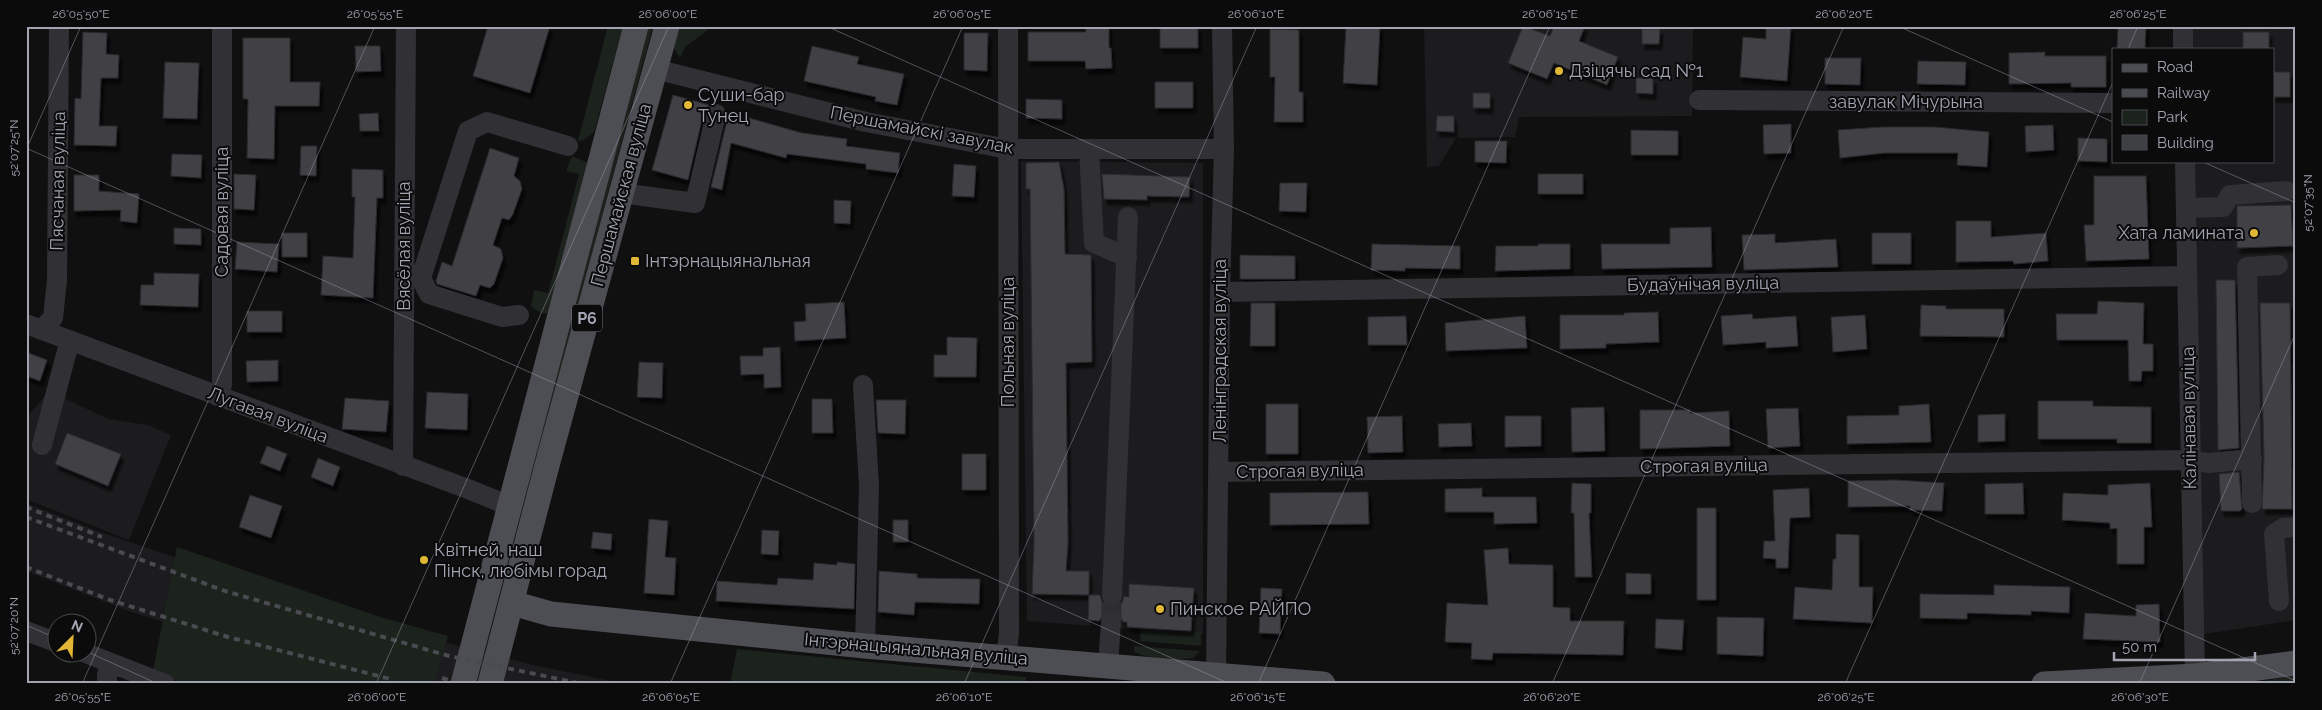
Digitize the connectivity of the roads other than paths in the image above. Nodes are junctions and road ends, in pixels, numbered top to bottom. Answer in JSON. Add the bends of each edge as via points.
{"nodes":[{"id":1,"x":59,"y":26,"type":"edge"},
{"id":2,"x":222,"y":26,"type":"edge"},
{"id":3,"x":406,"y":26,"type":"edge"},
{"id":4,"x":636,"y":26,"type":"edge"},
{"id":5,"x":667,"y":26,"type":"edge"},
{"id":6,"x":1008,"y":26,"type":"edge"},
{"id":7,"x":1222,"y":26,"type":"edge"},
{"id":8,"x":2183,"y":26,"type":"edge"},
{"id":9,"x":2183,"y":48,"type":"edge"},
{"id":10,"x":655,"y":69,"type":"junction"},
{"id":11,"x":1698,"y":100,"type":"dead end"},
{"id":12,"x":2112,"y":103,"type":"edge"},
{"id":13,"x":716,"y":114,"type":"dead end"},
{"id":14,"x":568,"y":146,"type":"dead end"},
{"id":15,"x":1008,"y":149,"type":"junction"},
{"id":16,"x":1089,"y":149,"type":"junction"},
{"id":17,"x":1224,"y":149,"type":"junction"},
{"id":18,"x":2185,"y":162,"type":"edge"},
{"id":19,"x":2286,"y":191,"type":"dead end"},
{"id":20,"x":621,"y":193,"type":"junction"},
{"id":21,"x":2186,"y":208,"type":"junction"},
{"id":22,"x":1128,"y":217,"type":"dead end"},
{"id":23,"x":1127,"y":257,"type":"junction"},
{"id":24,"x":2278,"y":265,"type":"dead end"},
{"id":25,"x":2187,"y":276,"type":"junction"},
{"id":26,"x":1220,"y":292,"type":"junction"},
{"id":27,"x":519,"y":315,"type":"dead end"},
{"id":28,"x":34,"y":327,"type":"edge"},
{"id":29,"x":72,"y":341,"type":"junction"},
{"id":30,"x":863,"y":385,"type":"dead end"},
{"id":31,"x":217,"y":396,"type":"junction"},
{"id":32,"x":42,"y":445,"type":"dead end"},
{"id":33,"x":2252,"y":459,"type":"junction"},
{"id":34,"x":2190,"y":460,"type":"junction"},
{"id":35,"x":403,"y":466,"type":"junction"},
{"id":36,"x":1219,"y":472,"type":"junction"},
{"id":37,"x":2252,"y":504,"type":"dead end"},
{"id":38,"x":510,"y":506,"type":"junction"},
{"id":39,"x":2296,"y":527,"type":"edge"},
{"id":40,"x":1112,"y":596,"type":"tunnel mouth"},
{"id":41,"x":2279,"y":601,"type":"dead end"},
{"id":42,"x":512,"y":603,"type":"junction"},
{"id":43,"x":1111,"y":622,"type":"tunnel mouth"},
{"id":44,"x":26,"y":630,"type":"edge"},
{"id":45,"x":48,"y":638,"type":"edge"},
{"id":46,"x":865,"y":646,"type":"junction"},
{"id":47,"x":1006,"y":657,"type":"junction"},
{"id":48,"x":98,"y":658,"type":"edge"},
{"id":49,"x":2296,"y":663,"type":"edge"},
{"id":50,"x":112,"y":664,"type":"junction"},
{"id":51,"x":1108,"y":666,"type":"junction"},
{"id":52,"x":1216,"y":676,"type":"junction"},
{"id":53,"x":2195,"y":676,"type":"junction"},
{"id":54,"x":106,"y":684,"type":"edge"},
{"id":55,"x":165,"y":684,"type":"edge"},
{"id":56,"x":463,"y":684,"type":"edge"},
{"id":57,"x":490,"y":684,"type":"edge"},
{"id":58,"x":1323,"y":684,"type":"edge"},
{"id":59,"x":2044,"y":684,"type":"edge"}],
"edges":[{"from":1,"to":28,"type":"street","name":"Пясчаная вуліца","via":[[57,280],[53,318]]},
{"from":2,"to":31,"type":"street","name":"Садовая вуліца","via":[[222,385]]},
{"from":3,"to":35,"type":"street","name":"Вясёлая вуліца"},
{"from":4,"to":38,"type":"main road","name":"Першамайская вуліца","number":"Р6"},
{"from":5,"to":10,"type":"main road","name":"Першамайская вуліца","number":"Р6"},
{"from":6,"to":15,"type":"street","name":"Польная вуліца"},
{"from":7,"to":17,"type":"street","name":"Ленінградская вуліца"},
{"from":8,"to":9,"type":"street"},
{"from":10,"to":15,"type":"street","name":"Першамайскі завулак","via":[[866,122]]},
{"from":10,"to":20,"type":"main road","name":"Першамайская вуліца","number":"Р6"},
{"from":11,"to":12,"type":"street","name":"завулак Мічурына"},
{"from":13,"to":20,"type":"street","via":[[695,204]]},
{"from":14,"to":27,"type":"street","via":[[487,122],[468,131],[421,278],[428,294],[502,317]]},
{"from":15,"to":16,"type":"street","name":"Першамайскі завулак"},
{"from":15,"to":47,"type":"street","name":"Польная вуліца","via":[[1009,633]]},
{"from":16,"to":17,"type":"street","name":"Першамайскі завулак"},
{"from":16,"to":23,"type":"street","via":[[1094,243]]},
{"from":17,"to":26,"type":"street","name":"Ленінградская вуліца"},
{"from":18,"to":21,"type":"street","name":"Калінавая вуліца"},
{"from":19,"to":21,"type":"street","via":[[2230,195],[2223,207]]},
{"from":20,"to":42,"type":"main road","name":"Першамайская вуліца","number":"Р6"},
{"from":21,"to":25,"type":"street","name":"Калінавая вуліца"},
{"from":22,"to":23,"type":"street"},
{"from":23,"to":40,"type":"street"},
{"from":24,"to":33,"type":"street","via":[[2247,267]]},
{"from":25,"to":26,"type":"street","name":"Будаўнічая вуліца"},
{"from":25,"to":34,"type":"street","name":"Калінавая вуліца"},
{"from":26,"to":36,"type":"street","name":"Ленінградская вуліца"},
{"from":28,"to":29,"type":"street","name":"Лугавая вуліца"},
{"from":29,"to":31,"type":"street","name":"Лугавая вуліца"},
{"from":29,"to":32,"type":"street"},
{"from":30,"to":46,"type":"street","via":[[869,486]]},
{"from":31,"to":35,"type":"street","name":"Лугавая вуліца"},
{"from":33,"to":34,"type":"street","name":"Строгая вуліца","via":[[2208,463]]},
{"from":33,"to":37,"type":"street"},
{"from":34,"to":36,"type":"street","name":"Строгая вуліца"},
{"from":34,"to":53,"type":"street","name":"Калінавая вуліца"},
{"from":35,"to":38,"type":"street","name":"Лугавая вуліца"},
{"from":36,"to":52,"type":"street","name":"Ленінградская вуліца"},
{"from":38,"to":56,"type":"main road","name":"Першамайская вуліца","number":"Р6"},
{"from":39,"to":41,"type":"street","via":[[2283,528],[2274,534]]},
{"from":42,"to":46,"type":"main road","name":"Інтэрнацыянальная вуліца","via":[[551,614]]},
{"from":42,"to":57,"type":"main road","name":"Першамайская вуліца","number":"Р6"},
{"from":43,"to":51,"type":"street"},
{"from":44,"to":45,"type":"street"},
{"from":46,"to":47,"type":"main road","name":"Інтэрнацыянальная вуліца"},
{"from":47,"to":51,"type":"main road","name":"Інтэрнацыянальная вуліца"},
{"from":48,"to":50,"type":"street"},
{"from":49,"to":53,"type":"main road"},
{"from":50,"to":54,"type":"street"},
{"from":50,"to":55,"type":"street"},
{"from":51,"to":52,"type":"main road","name":"Інтэрнацыянальная вуліца"},
{"from":52,"to":58,"type":"main road","name":"Інтэрнацыянальная вуліца"},
{"from":53,"to":59,"type":"main road"}]}
